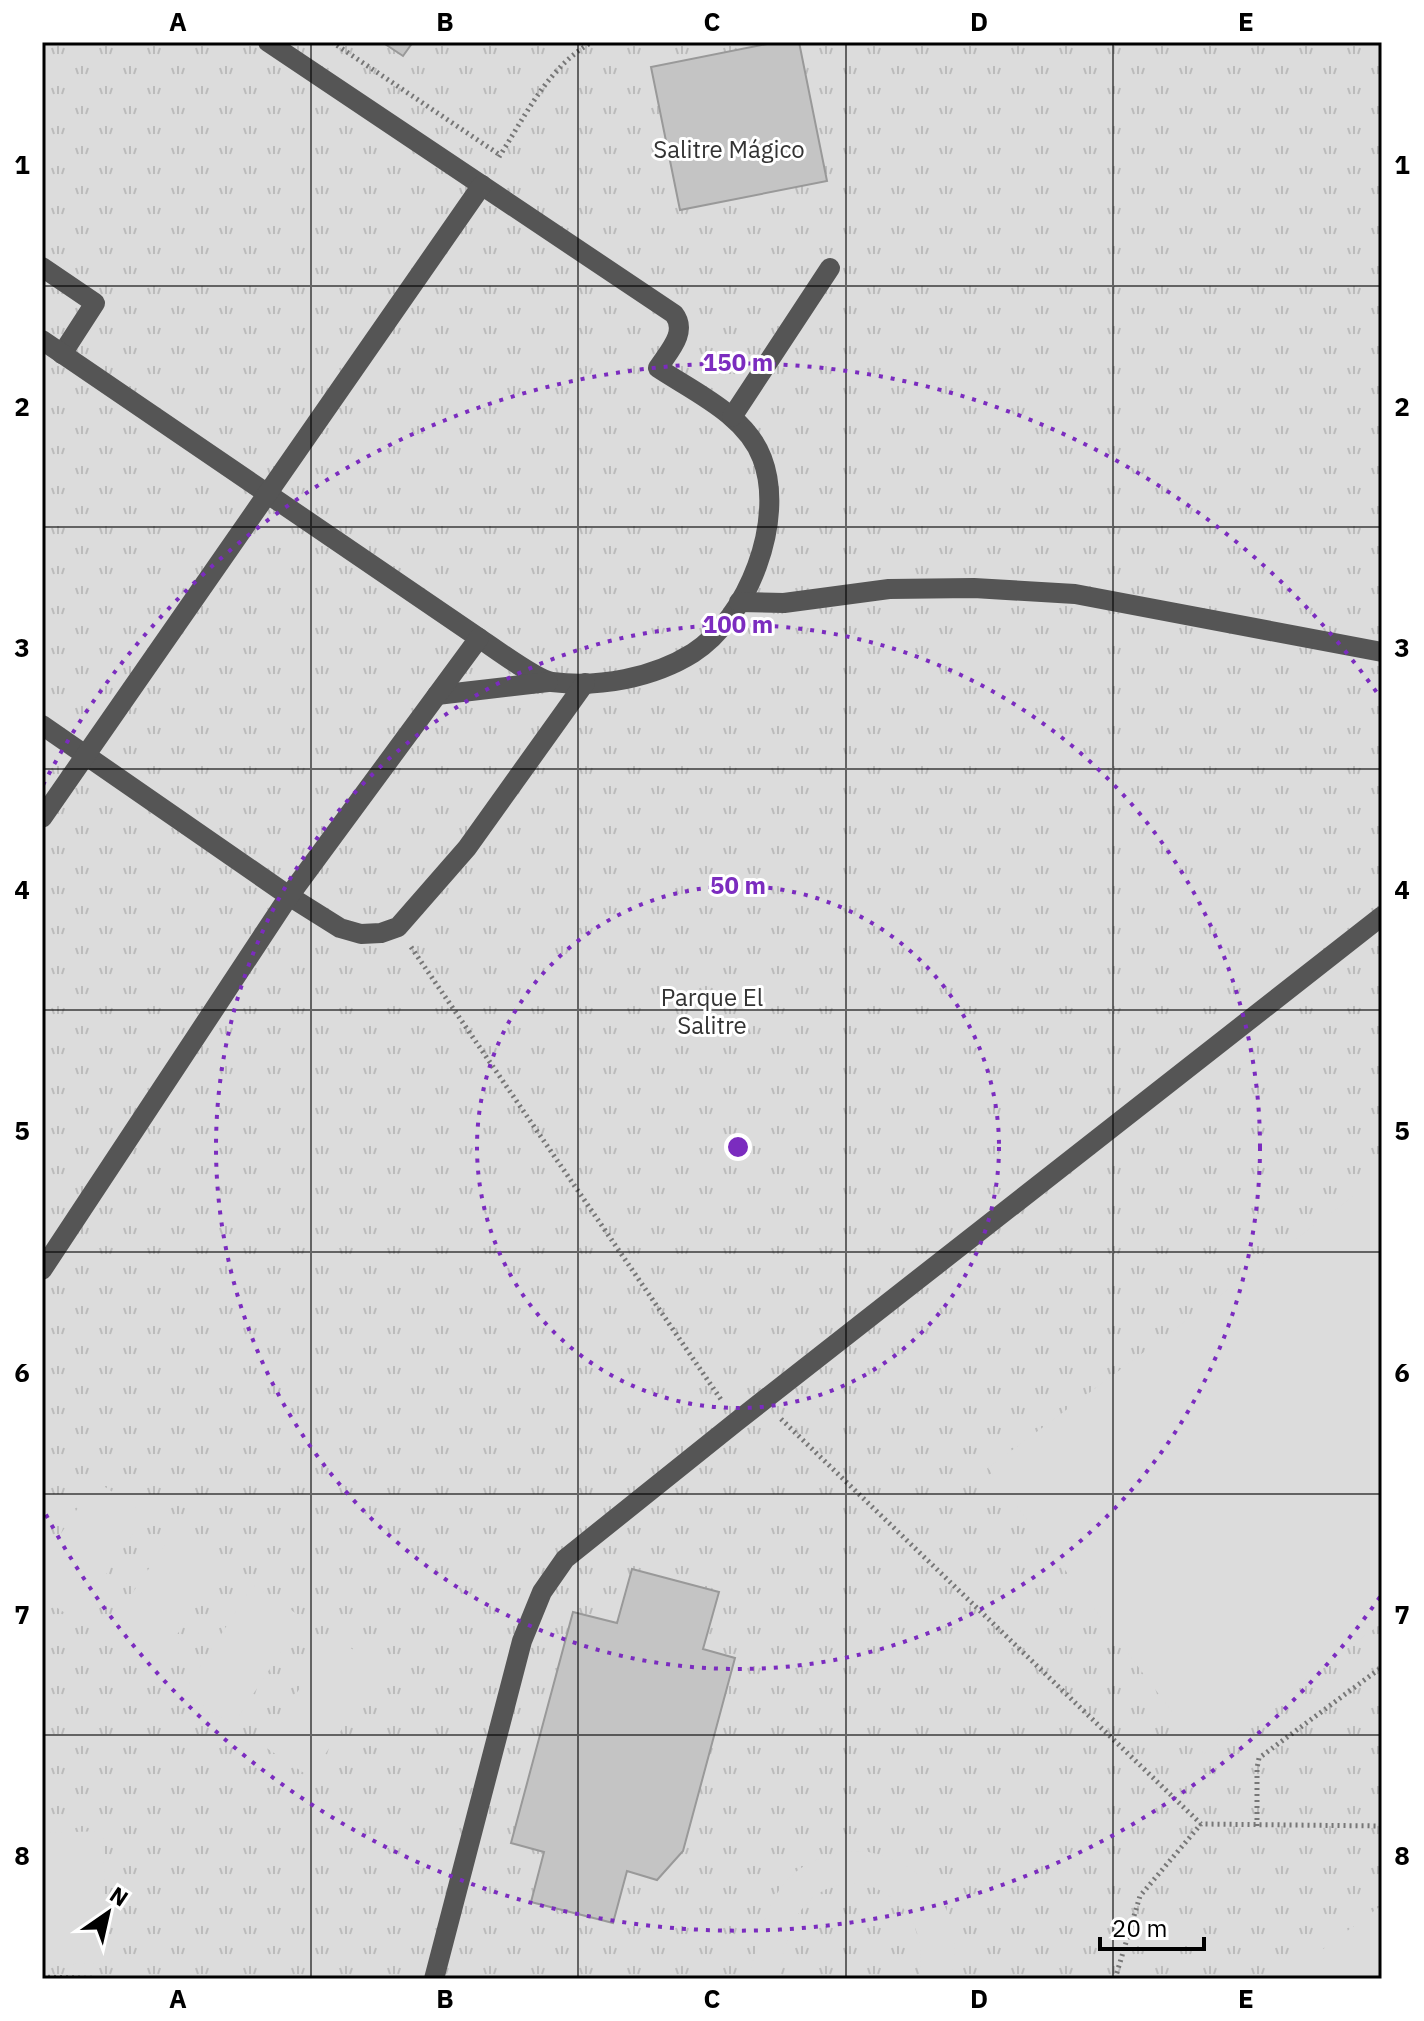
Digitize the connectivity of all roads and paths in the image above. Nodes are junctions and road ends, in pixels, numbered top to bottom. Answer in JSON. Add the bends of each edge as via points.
{"nodes":[{"id":1,"x":268,"y":42,"type":"edge"},
{"id":2,"x":332,"y":42,"type":"edge"},
{"id":3,"x":592,"y":42,"type":"edge"},
{"id":4,"x":500,"y":155,"type":"junction"},
{"id":5,"x":482,"y":185,"type":"junction"},
{"id":6,"x":42,"y":267,"type":"edge"},
{"id":7,"x":830,"y":268,"type":"dead end"},
{"id":8,"x":42,"y":340,"type":"edge"},
{"id":9,"x":62,"y":354,"type":"junction"},
{"id":10,"x":732,"y":417,"type":"junction"},
{"id":11,"x":268,"y":496,"type":"junction"},
{"id":12,"x":739,"y":602,"type":"junction"},
{"id":13,"x":479,"y":638,"type":"junction"},
{"id":14,"x":1382,"y":652,"type":"edge"},
{"id":15,"x":548,"y":682,"type":"junction"},
{"id":16,"x":585,"y":683,"type":"junction"},
{"id":17,"x":437,"y":695,"type":"junction"},
{"id":18,"x":42,"y":725,"type":"edge"},
{"id":19,"x":86,"y":755,"type":"junction"},
{"id":20,"x":42,"y":818,"type":"edge"},
{"id":21,"x":289,"y":896,"type":"junction"},
{"id":22,"x":1382,"y":916,"type":"edge"},
{"id":23,"x":398,"y":927,"type":"junction"},
{"id":24,"x":42,"y":1270,"type":"edge"},
{"id":25,"x":763,"y":1402,"type":"junction"},
{"id":26,"x":736,"y":1422,"type":"junction"},
{"id":27,"x":1382,"y":1667,"type":"edge"},
{"id":28,"x":1201,"y":1824,"type":"junction"},
{"id":29,"x":1257,"y":1826,"type":"junction"},
{"id":30,"x":1382,"y":1826,"type":"edge"},
{"id":31,"x":42,"y":1977,"type":"edge"},
{"id":32,"x":116,"y":1979,"type":"edge"},
{"id":33,"x":434,"y":1979,"type":"edge"},
{"id":34,"x":1115,"y":1979,"type":"edge"}],
"edges":[{"from":1,"to":5,"type":"lane"},
{"from":2,"to":4,"type":"path"},
{"from":3,"to":4,"type":"path","via":[[564,60],[549,78]]},
{"from":4,"to":5,"type":"path"},
{"from":5,"to":10,"type":"lane","via":[[674,314],[680,331],[658,368]]},
{"from":5,"to":11,"type":"lane"},
{"from":6,"to":9,"type":"lane","via":[[95,303]]},
{"from":7,"to":10,"type":"lane"},
{"from":8,"to":9,"type":"lane"},
{"from":9,"to":11,"type":"lane"},
{"from":10,"to":12,"type":"lane","via":[[762,457],[770,494],[769,526]]},
{"from":11,"to":13,"type":"lane"},
{"from":11,"to":19,"type":"lane"},
{"from":12,"to":14,"type":"lane","via":[[784,603],[889,589],[1075,594]]},
{"from":12,"to":16,"type":"lane","via":[[695,652],[665,668]]},
{"from":13,"to":15,"type":"lane"},
{"from":13,"to":17,"type":"lane"},
{"from":15,"to":16,"type":"lane"},
{"from":15,"to":17,"type":"lane"},
{"from":16,"to":23,"type":"lane","via":[[467,848]]},
{"from":17,"to":21,"type":"lane"},
{"from":18,"to":19,"type":"lane"},
{"from":19,"to":20,"type":"lane"},
{"from":19,"to":21,"type":"lane"},
{"from":21,"to":23,"type":"lane","via":[[340,928],[361,934]]},
{"from":21,"to":24,"type":"lane"},
{"from":22,"to":25,"type":"lane"},
{"from":23,"to":26,"type":"path"},
{"from":25,"to":26,"type":"lane"},
{"from":25,"to":28,"type":"path"},
{"from":26,"to":33,"type":"lane","via":[[565,1559],[542,1592],[522,1641]]},
{"from":27,"to":29,"type":"path","via":[[1259,1758]]},
{"from":28,"to":29,"type":"path"},
{"from":28,"to":34,"type":"path","via":[[1140,1896]]},
{"from":29,"to":30,"type":"path"},
{"from":31,"to":32,"type":"path"}]}
